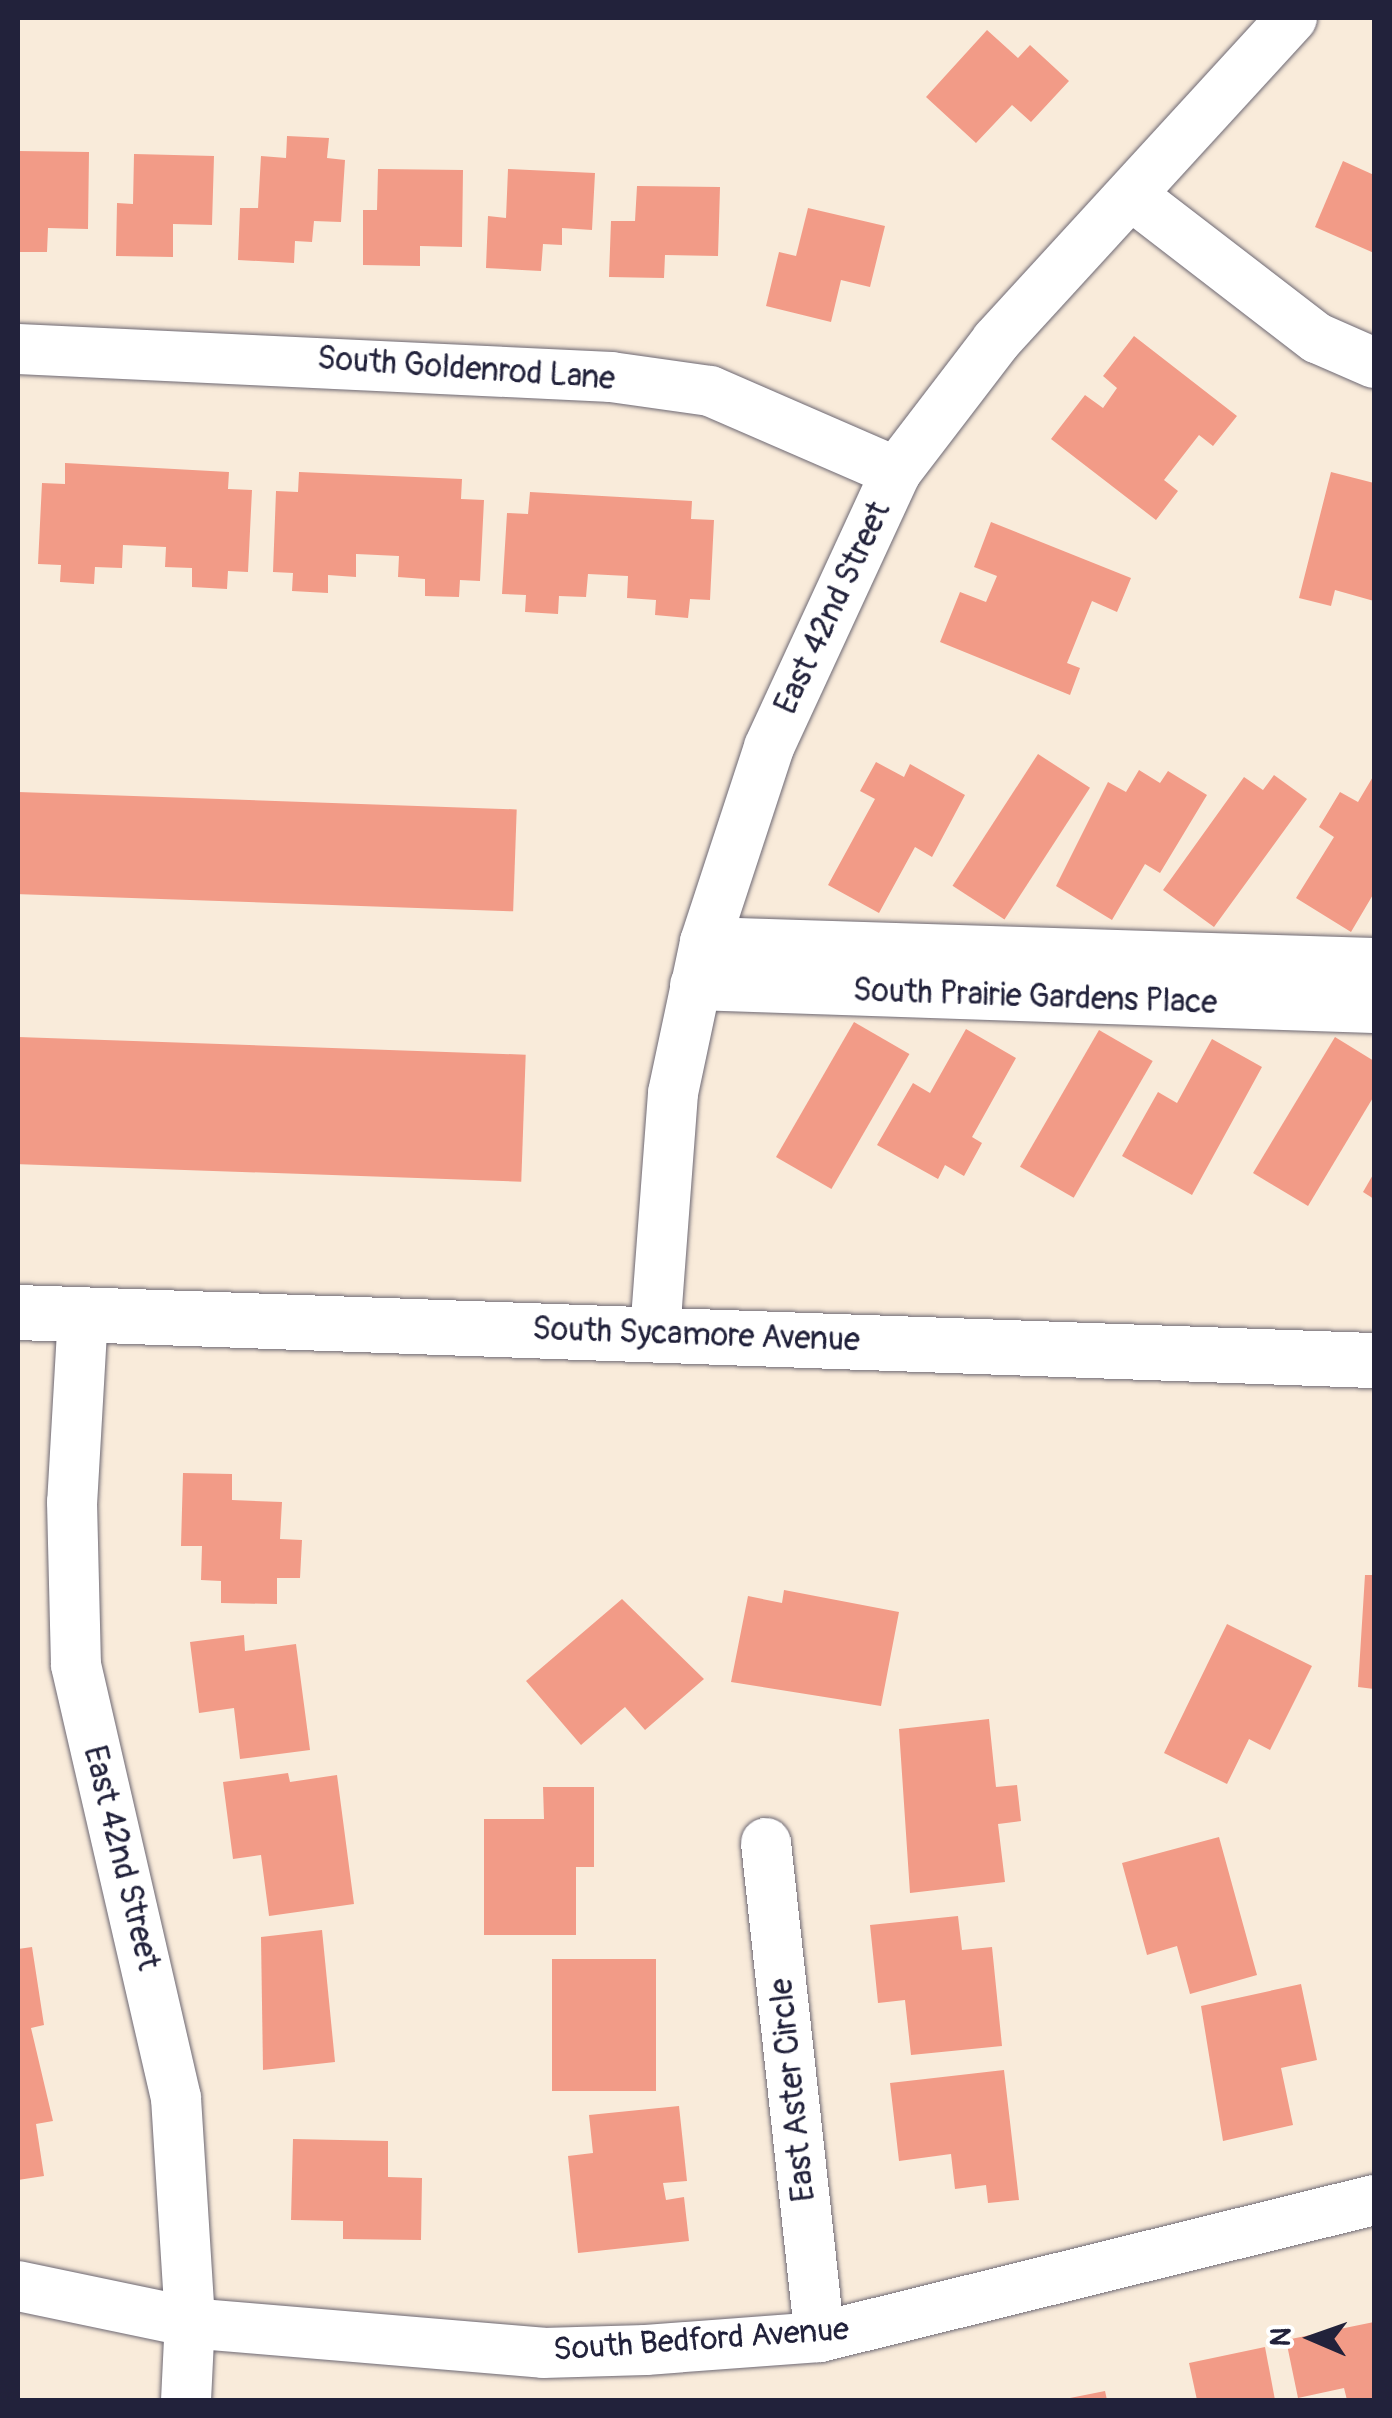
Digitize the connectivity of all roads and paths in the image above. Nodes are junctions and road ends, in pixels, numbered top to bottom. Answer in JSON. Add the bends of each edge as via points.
{"nodes":[{"id":1,"x":1292,"y":18,"type":"edge"},
{"id":2,"x":1130,"y":195,"type":"junction"},
{"id":3,"x":18,"y":349,"type":"edge"},
{"id":4,"x":1374,"y":364,"type":"edge"},
{"id":5,"x":896,"y":472,"type":"junction"},
{"id":6,"x":700,"y":963,"type":"junction"},
{"id":7,"x":1374,"y":963,"type":"edge"},
{"id":8,"x":1374,"y":1008,"type":"edge"},
{"id":9,"x":18,"y":1312,"type":"edge"},
{"id":10,"x":83,"y":1314,"type":"junction"},
{"id":11,"x":655,"y":1334,"type":"junction"},
{"id":12,"x":1374,"y":1360,"type":"edge"},
{"id":13,"x":766,"y":1843,"type":"dead end"},
{"id":14,"x":1374,"y":2200,"type":"edge"},
{"id":15,"x":18,"y":2286,"type":"edge"},
{"id":16,"x":190,"y":2318,"type":"junction"},
{"id":17,"x":820,"y":2338,"type":"junction"},
{"id":18,"x":186,"y":2400,"type":"edge"}],
"edges":[{"from":1,"to":2,"type":"street","name":"East 42nd Street"},
{"from":2,"to":4,"type":"street","via":[[1317,338]]},
{"from":2,"to":5,"type":"street","name":"East 42nd Street","via":[[996,342]]},
{"from":3,"to":5,"type":"street","name":"South Goldenrod Lane","via":[[476,364],[710,391]]},
{"from":5,"to":6,"type":"street","name":"East 42nd Street","via":[[769,747]]},
{"from":6,"to":7,"type":"street","name":"South Prairie Gardens Place"},
{"from":6,"to":8,"type":"street","name":"South Prairie Gardens Place"},
{"from":6,"to":11,"type":"street","name":"East 42nd Street","via":[[673,1093]]},
{"from":9,"to":10,"type":"main road","name":"South Sycamore Avenue"},
{"from":10,"to":11,"type":"main road","name":"South Sycamore Avenue"},
{"from":10,"to":16,"type":"street","name":"East 42nd Street","via":[[72,1502],[76,1665],[176,2098]]},
{"from":11,"to":12,"type":"main road","name":"South Sycamore Avenue"},
{"from":13,"to":17,"type":"street","name":"East Aster Circle"},
{"from":14,"to":17,"type":"street","name":"South Bedford Avenue"},
{"from":15,"to":16,"type":"street","name":"South Bedford Avenue"},
{"from":16,"to":17,"type":"street","name":"South Bedford Avenue","via":[[543,2353]]},
{"from":16,"to":18,"type":"street","name":"East 42nd Street"}]}
